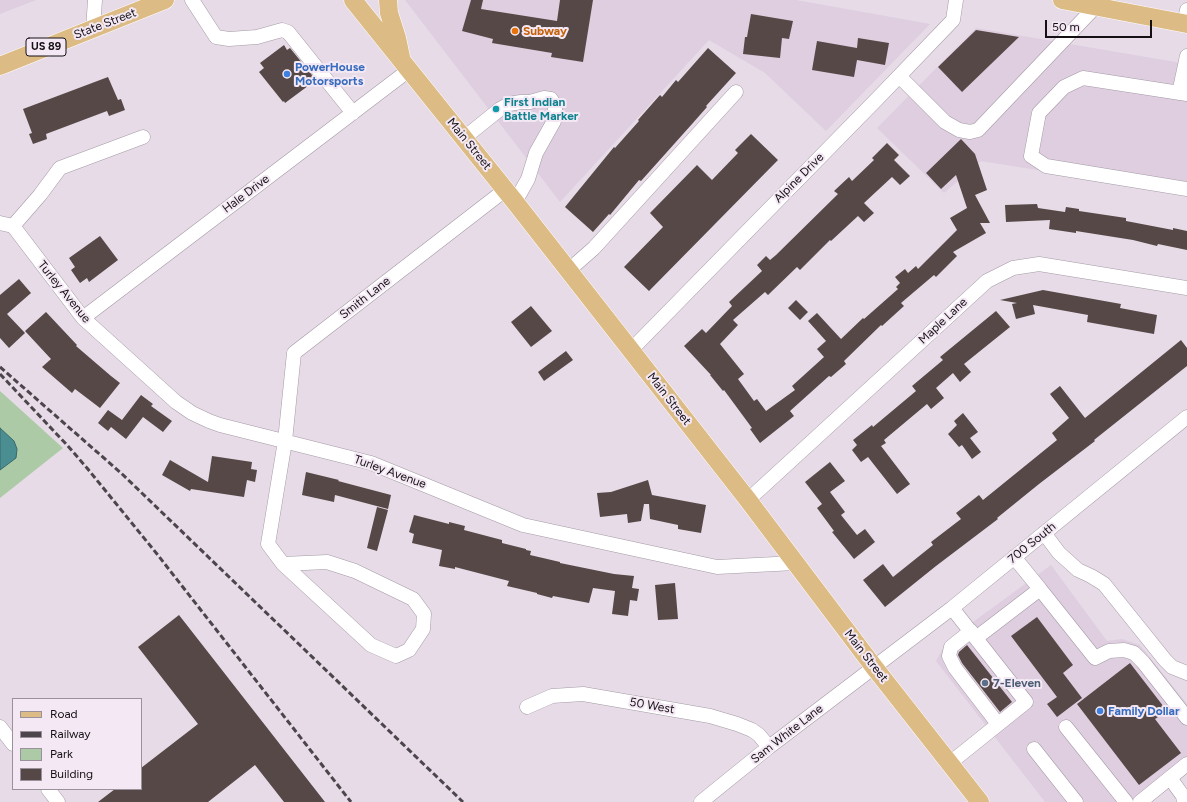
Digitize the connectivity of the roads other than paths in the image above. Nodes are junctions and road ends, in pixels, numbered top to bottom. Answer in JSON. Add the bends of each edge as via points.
{"nodes":[{"id":1,"x":95,"y":0,"type":"edge"},
{"id":2,"x":163,"y":0,"type":"edge"},
{"id":3,"x":192,"y":0,"type":"edge"},
{"id":4,"x":353,"y":0,"type":"edge"},
{"id":5,"x":388,"y":0,"type":"edge"},
{"id":6,"x":956,"y":0,"type":"edge"},
{"id":7,"x":1062,"y":0,"type":"edge"},
{"id":8,"x":1104,"y":5,"type":"edge"},
{"id":9,"x":1186,"y":19,"type":"edge"},
{"id":10,"x":92,"y":29,"type":"junction"},
{"id":11,"x":1187,"y":56,"type":"edge"},
{"id":12,"x":405,"y":65,"type":"junction"},
{"id":13,"x":0,"y":66,"type":"edge"},
{"id":14,"x":899,"y":76,"type":"junction"},
{"id":15,"x":736,"y":92,"type":"dead end"},
{"id":16,"x":1183,"y":94,"type":"edge"},
{"id":17,"x":353,"y":113,"type":"junction"},
{"id":18,"x":143,"y":136,"type":"dead end"},
{"id":19,"x":464,"y":138,"type":"junction"},
{"id":20,"x":1187,"y":189,"type":"edge"},
{"id":21,"x":510,"y":196,"type":"junction"},
{"id":22,"x":6,"y":224,"type":"edge"},
{"id":23,"x":568,"y":270,"type":"junction"},
{"id":24,"x":1187,"y":288,"type":"edge"},
{"id":25,"x":83,"y":318,"type":"junction"},
{"id":26,"x":631,"y":350,"type":"junction"},
{"id":27,"x":1187,"y":417,"type":"edge"},
{"id":28,"x":285,"y":441,"type":"junction"},
{"id":29,"x":748,"y":500,"type":"junction"},
{"id":30,"x":1044,"y":533,"type":"junction"},
{"id":31,"x":1014,"y":557,"type":"junction"},
{"id":32,"x":795,"y":563,"type":"junction"},
{"id":33,"x":283,"y":564,"type":"junction"},
{"id":34,"x":1040,"y":589,"type":"junction"},
{"id":35,"x":952,"y":608,"type":"junction"},
{"id":36,"x":973,"y":635,"type":"junction"},
{"id":37,"x":874,"y":667,"type":"junction"},
{"id":38,"x":1187,"y":673,"type":"edge"},
{"id":39,"x":527,"y":707,"type":"dead end"},
{"id":40,"x":1187,"y":718,"type":"edge"},
{"id":41,"x":998,"y":724,"type":"junction"},
{"id":42,"x":1066,"y":726,"type":"dead end"},
{"id":43,"x":0,"y":727,"type":"edge"},
{"id":44,"x":12,"y":743,"type":"edge"},
{"id":45,"x":769,"y":747,"type":"junction"},
{"id":46,"x":1034,"y":749,"type":"dead end"},
{"id":47,"x":950,"y":763,"type":"junction"},
{"id":48,"x":1187,"y":764,"type":"edge"},
{"id":49,"x":1170,"y":778,"type":"junction"},
{"id":50,"x":49,"y":790,"type":"edge"},
{"id":51,"x":58,"y":802,"type":"edge"},
{"id":52,"x":701,"y":802,"type":"edge"},
{"id":53,"x":980,"y":802,"type":"edge"},
{"id":54,"x":1076,"y":802,"type":"edge"},
{"id":55,"x":1126,"y":802,"type":"edge"},
{"id":56,"x":1140,"y":802,"type":"edge"},
{"id":57,"x":1184,"y":802,"type":"edge"}],
"edges":[{"from":1,"to":10,"type":"street"},
{"from":2,"to":10,"type":"main road","name":"State Street","number":"US 89"},
{"from":3,"to":17,"type":"street","via":[[216,37],[230,39],[257,37],[282,30],[288,32]]},
{"from":4,"to":12,"type":"main road","name":"Main Street"},
{"from":5,"to":12,"type":"main road","via":[[389,13]]},
{"from":6,"to":14,"type":"street","name":"Alpine Drive","via":[[953,20]]},
{"from":7,"to":8,"type":"main road"},
{"from":8,"to":9,"type":"main road"},
{"from":8,"to":14,"type":"street","via":[[978,130],[959,130],[945,122]]},
{"from":10,"to":13,"type":"main road","name":"State Street","number":"US 89"},
{"from":11,"to":16,"type":"street"},
{"from":12,"to":17,"type":"street","name":"Hale Drive"},
{"from":12,"to":19,"type":"main road","name":"Main Street"},
{"from":14,"to":26,"type":"street","name":"Alpine Drive"},
{"from":15,"to":23,"type":"street","via":[[594,248]]},
{"from":16,"to":20,"type":"street","via":[[1083,78],[1064,87],[1039,113],[1031,156],[1046,166]]},
{"from":17,"to":25,"type":"street","name":"Hale Drive"},
{"from":18,"to":22,"type":"street","via":[[60,168],[40,194]]},
{"from":19,"to":21,"type":"main road","name":"Main Street"},
{"from":19,"to":21,"type":"street","via":[[509,104],[551,99],[555,109],[554,121],[536,153],[528,179]]},
{"from":21,"to":23,"type":"main road","name":"Main Street"},
{"from":21,"to":28,"type":"street","name":"Smith Lane","via":[[294,353]]},
{"from":22,"to":25,"type":"street","name":"Turley Avenue"},
{"from":23,"to":26,"type":"main road","name":"Main Street"},
{"from":24,"to":29,"type":"street","name":"Maple Lane","via":[[1039,264],[1013,268],[986,281]]},
{"from":25,"to":28,"type":"street","name":"Turley Avenue","via":[[176,402],[192,413],[220,425]]},
{"from":26,"to":29,"type":"main road","name":"Main Street"},
{"from":27,"to":30,"type":"street","name":"700 South"},
{"from":28,"to":32,"type":"street","name":"Turley Avenue","via":[[372,463],[523,525],[717,567]]},
{"from":28,"to":33,"type":"street","name":"Smith Lane","via":[[268,544]]},
{"from":29,"to":32,"type":"main road","name":"Main Street"},
{"from":30,"to":31,"type":"street","name":"700 South"},
{"from":30,"to":38,"type":"street","via":[[1059,553],[1078,570],[1104,584],[1172,667]]},
{"from":31,"to":34,"type":"street"},
{"from":31,"to":35,"type":"street","name":"700 South"},
{"from":32,"to":37,"type":"main road","name":"Main Street"},
{"from":33,"to":33,"type":"street","name":"Smith Lane","via":[[371,644],[396,656],[409,650],[423,629],[424,614],[413,599],[355,571],[327,562]]},
{"from":34,"to":36,"type":"street"},
{"from":34,"to":40,"type":"street","via":[[1095,658],[1110,651],[1124,650],[1134,653],[1144,662]]},
{"from":35,"to":36,"type":"street"},
{"from":35,"to":37,"type":"street","name":"700 South"},
{"from":36,"to":41,"type":"street","via":[[951,647],[949,656],[955,668]]},
{"from":36,"to":41,"type":"street","via":[[1026,702]]},
{"from":37,"to":45,"type":"street","name":"Sam White Lane"},
{"from":37,"to":47,"type":"main road","name":"Main Street"},
{"from":39,"to":45,"type":"street","name":"50 West","via":[[552,696],[583,694],[710,716],[752,730]]},
{"from":41,"to":47,"type":"street"},
{"from":42,"to":55,"type":"street"},
{"from":43,"to":44,"type":"street"},
{"from":45,"to":52,"type":"street","name":"Sam White Lane"},
{"from":46,"to":54,"type":"street"},
{"from":47,"to":53,"type":"main road","name":"Main Street"},
{"from":48,"to":49,"type":"street"},
{"from":49,"to":56,"type":"street"},
{"from":49,"to":57,"type":"street","via":[[1183,796]]},
{"from":50,"to":51,"type":"street"}]}
